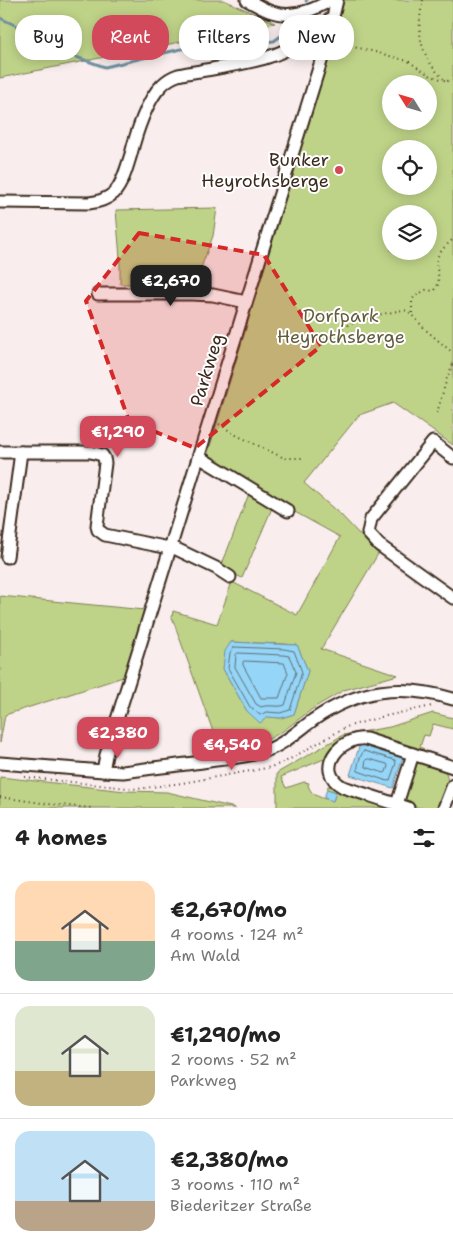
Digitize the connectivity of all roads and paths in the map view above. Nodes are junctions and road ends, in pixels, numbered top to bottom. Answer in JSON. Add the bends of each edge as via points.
{"nodes":[{"id":1,"x":247,"y":0,"type":"edge"},
{"id":2,"x":330,"y":0,"type":"edge"},
{"id":3,"x":337,"y":0,"type":"edge"},
{"id":4,"x":423,"y":0,"type":"edge"},
{"id":5,"x":334,"y":15,"type":"edge"},
{"id":6,"x":354,"y":48,"type":"edge"},
{"id":7,"x":279,"y":53,"type":"edge"},
{"id":8,"x":321,"y":60,"type":"edge"},
{"id":9,"x":453,"y":80,"type":"edge"},
{"id":10,"x":447,"y":81,"type":"junction"},
{"id":11,"x":0,"y":202,"type":"edge"},
{"id":12,"x":453,"y":239,"type":"edge"},
{"id":13,"x":98,"y":294,"type":"dead end"},
{"id":14,"x":246,"y":302,"type":"junction"},
{"id":15,"x":412,"y":314,"type":"junction"},
{"id":16,"x":334,"y":330,"type":"dead end"},
{"id":17,"x":453,"y":353,"type":"edge"},
{"id":18,"x":453,"y":364,"type":"edge"},
{"id":19,"x":437,"y":412,"type":"dead end"},
{"id":20,"x":215,"y":421,"type":"dead end"},
{"id":21,"x":0,"y":452,"type":"edge"},
{"id":22,"x":22,"y":452,"type":"junction"},
{"id":23,"x":199,"y":457,"type":"junction"},
{"id":24,"x":303,"y":458,"type":"dead end"},
{"id":25,"x":453,"y":458,"type":"edge"},
{"id":26,"x":288,"y":510,"type":"dead end"},
{"id":27,"x":169,"y":547,"type":"junction"},
{"id":28,"x":7,"y":557,"type":"dead end"},
{"id":29,"x":230,"y":577,"type":"dead end"},
{"id":30,"x":453,"y":598,"type":"edge"},
{"id":31,"x":453,"y":700,"type":"edge"},
{"id":32,"x":414,"y":754,"type":"junction"},
{"id":33,"x":0,"y":763,"type":"edge"},
{"id":34,"x":453,"y":767,"type":"edge"},
{"id":35,"x":103,"y":771,"type":"junction"},
{"id":36,"x":453,"y":785,"type":"edge"},
{"id":37,"x":0,"y":797,"type":"edge"},
{"id":38,"x":448,"y":801,"type":"edge"},
{"id":39,"x":403,"y":806,"type":"edge"},
{"id":40,"x":92,"y":808,"type":"edge"}],
"edges":[{"from":1,"to":2,"type":"street","via":[[272,12],[291,14],[314,9]]},
{"from":3,"to":5,"type":"street","name":"Parkweg"},
{"from":4,"to":10,"type":"path","via":[[419,18],[425,53]]},
{"from":6,"to":10,"type":"path","via":[[408,61],[431,76]]},
{"from":7,"to":11,"type":"street","via":[[240,65],[177,75],[158,88],[135,138],[124,176],[106,198],[89,203]]},
{"from":8,"to":14,"type":"street","name":"Parkweg"},
{"from":9,"to":10,"type":"path"},
{"from":12,"to":15,"type":"path","via":[[437,257],[437,288],[414,296]]},
{"from":13,"to":14,"type":"street","via":[[213,295]]},
{"from":14,"to":23,"type":"street","name":"Parkweg"},
{"from":15,"to":16,"type":"path","via":[[403,310],[377,315]]},
{"from":15,"to":17,"type":"path"},
{"from":18,"to":19,"type":"path"},
{"from":20,"to":24,"type":"path","via":[[284,458]]},
{"from":21,"to":22,"type":"street"},
{"from":22,"to":27,"type":"street","via":[[91,452],[102,455],[105,463],[98,530],[105,535]]},
{"from":22,"to":28,"type":"street"},
{"from":23,"to":26,"type":"street"},
{"from":23,"to":27,"type":"street","name":"Parkweg"},
{"from":25,"to":30,"type":"street","via":[[433,442],[371,519],[368,533],[379,546]]},
{"from":27,"to":29,"type":"street"},
{"from":27,"to":35,"type":"street","name":"Parkweg"},
{"from":31,"to":35,"type":"street","via":[[411,690],[380,691],[337,706],[265,752],[123,772]]},
{"from":32,"to":34,"type":"street"},
{"from":32,"to":39,"type":"street"},
{"from":32,"to":39,"type":"street","via":[[361,738],[340,748],[330,762],[329,771],[338,784]]},
{"from":33,"to":35,"type":"street"},
{"from":36,"to":38,"type":"street"},
{"from":37,"to":40,"type":"path"}]}
